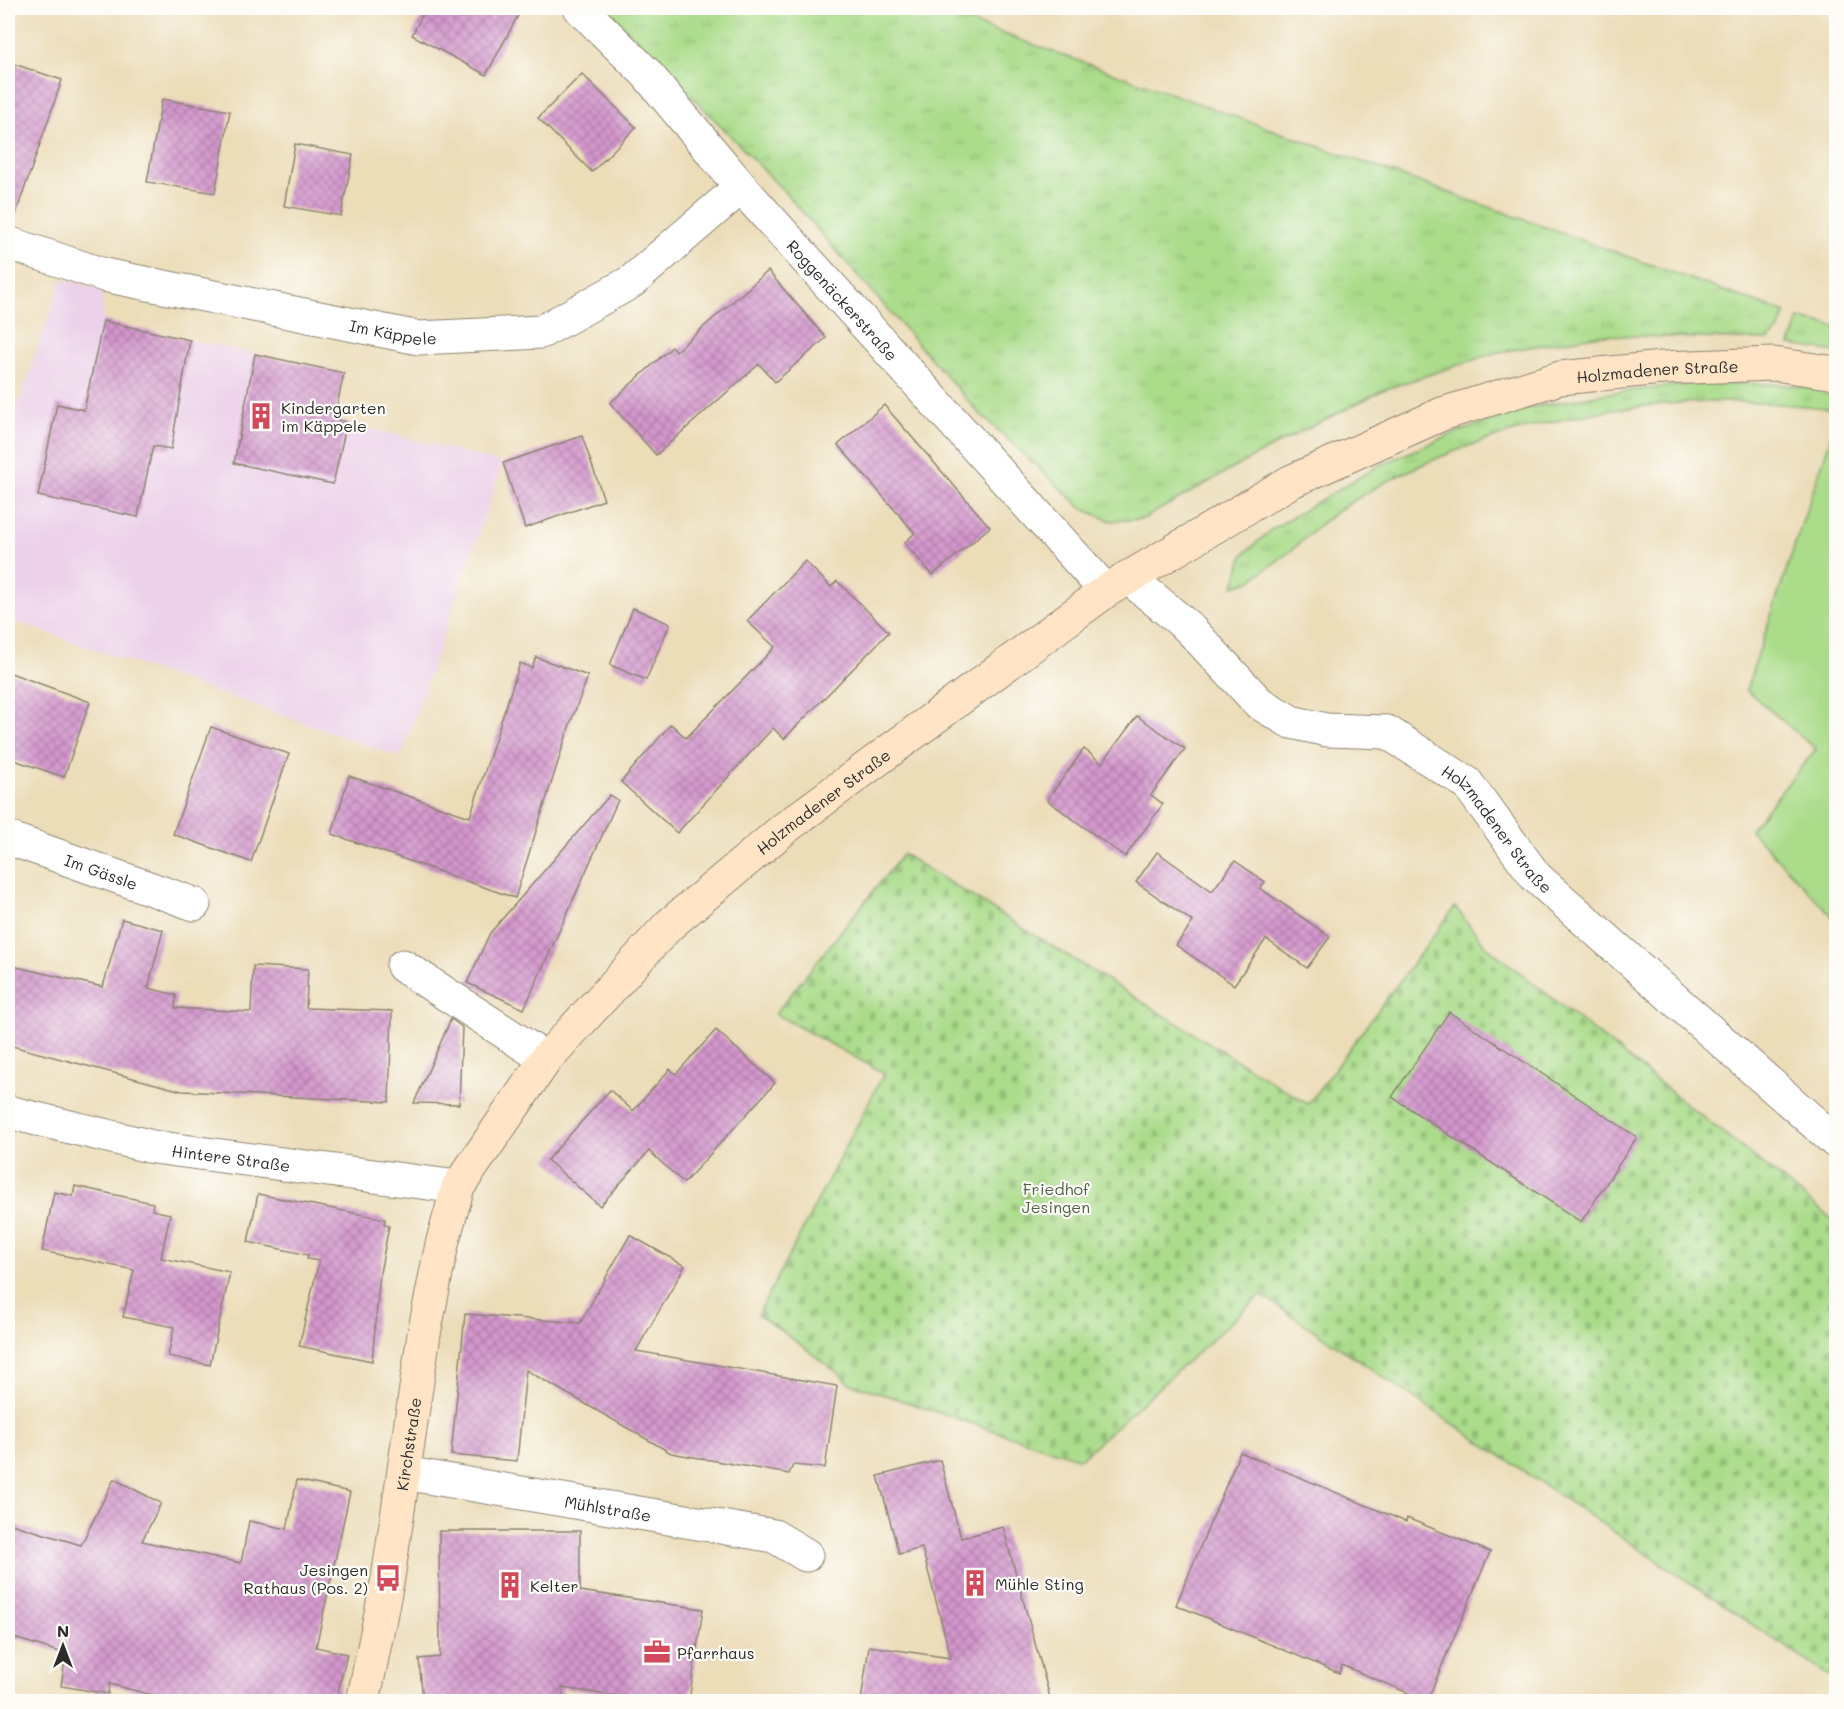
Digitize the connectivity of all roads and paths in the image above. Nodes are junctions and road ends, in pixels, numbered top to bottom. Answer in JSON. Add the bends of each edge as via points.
{"nodes":[{"id":1,"x":580,"y":8,"type":"edge"},
{"id":2,"x":741,"y":186,"type":"junction"},
{"id":3,"x":8,"y":243,"type":"edge"},
{"id":4,"x":1836,"y":373,"type":"edge"},
{"id":5,"x":1117,"y":584,"type":"junction"},
{"id":6,"x":8,"y":838,"type":"edge"},
{"id":7,"x":194,"y":904,"type":"dead end"},
{"id":8,"x":403,"y":966,"type":"dead end"},
{"id":9,"x":546,"y":1059,"type":"junction"},
{"id":10,"x":8,"y":1112,"type":"edge"},
{"id":11,"x":1836,"y":1142,"type":"edge"},
{"id":12,"x":458,"y":1187,"type":"junction"},
{"id":13,"x":404,"y":1473,"type":"junction"},
{"id":14,"x":806,"y":1555,"type":"dead end"},
{"id":15,"x":363,"y":1701,"type":"edge"}],
"edges":[{"from":1,"to":2,"type":"street","name":"Roggenäckerstraße","via":[[646,73]]},
{"from":2,"to":3,"type":"street","name":"Im Käppele","via":[[631,282],[541,332],[419,338],[104,275]]},
{"from":2,"to":5,"type":"street","name":"Roggenäckerstraße"},
{"from":4,"to":5,"type":"street","name":"Holzmadener Straße","via":[[1774,364],[1662,368],[1560,378],[1442,414],[1290,482]]},
{"from":5,"to":9,"type":"street","name":"Holzmadener Straße","via":[[776,835],[669,925]]},
{"from":5,"to":11,"type":"street","name":"Holzmadener Straße","via":[[1189,628],[1259,703],[1291,722],[1327,730],[1387,732],[1467,783],[1536,877]]},
{"from":6,"to":7,"type":"street","name":"Im Gässle"},
{"from":8,"to":9,"type":"street"},
{"from":9,"to":12,"type":"street","name":"Holzmadener Straße"},
{"from":10,"to":12,"type":"street","name":"Hintere Straße","via":[[153,1147]]},
{"from":12,"to":13,"type":"street","name":"Kirchstraße","via":[[429,1311]]},
{"from":13,"to":14,"type":"street","name":"Mühlstraße","via":[[774,1536]]},
{"from":13,"to":15,"type":"street","name":"Kirchstraße"}]}
